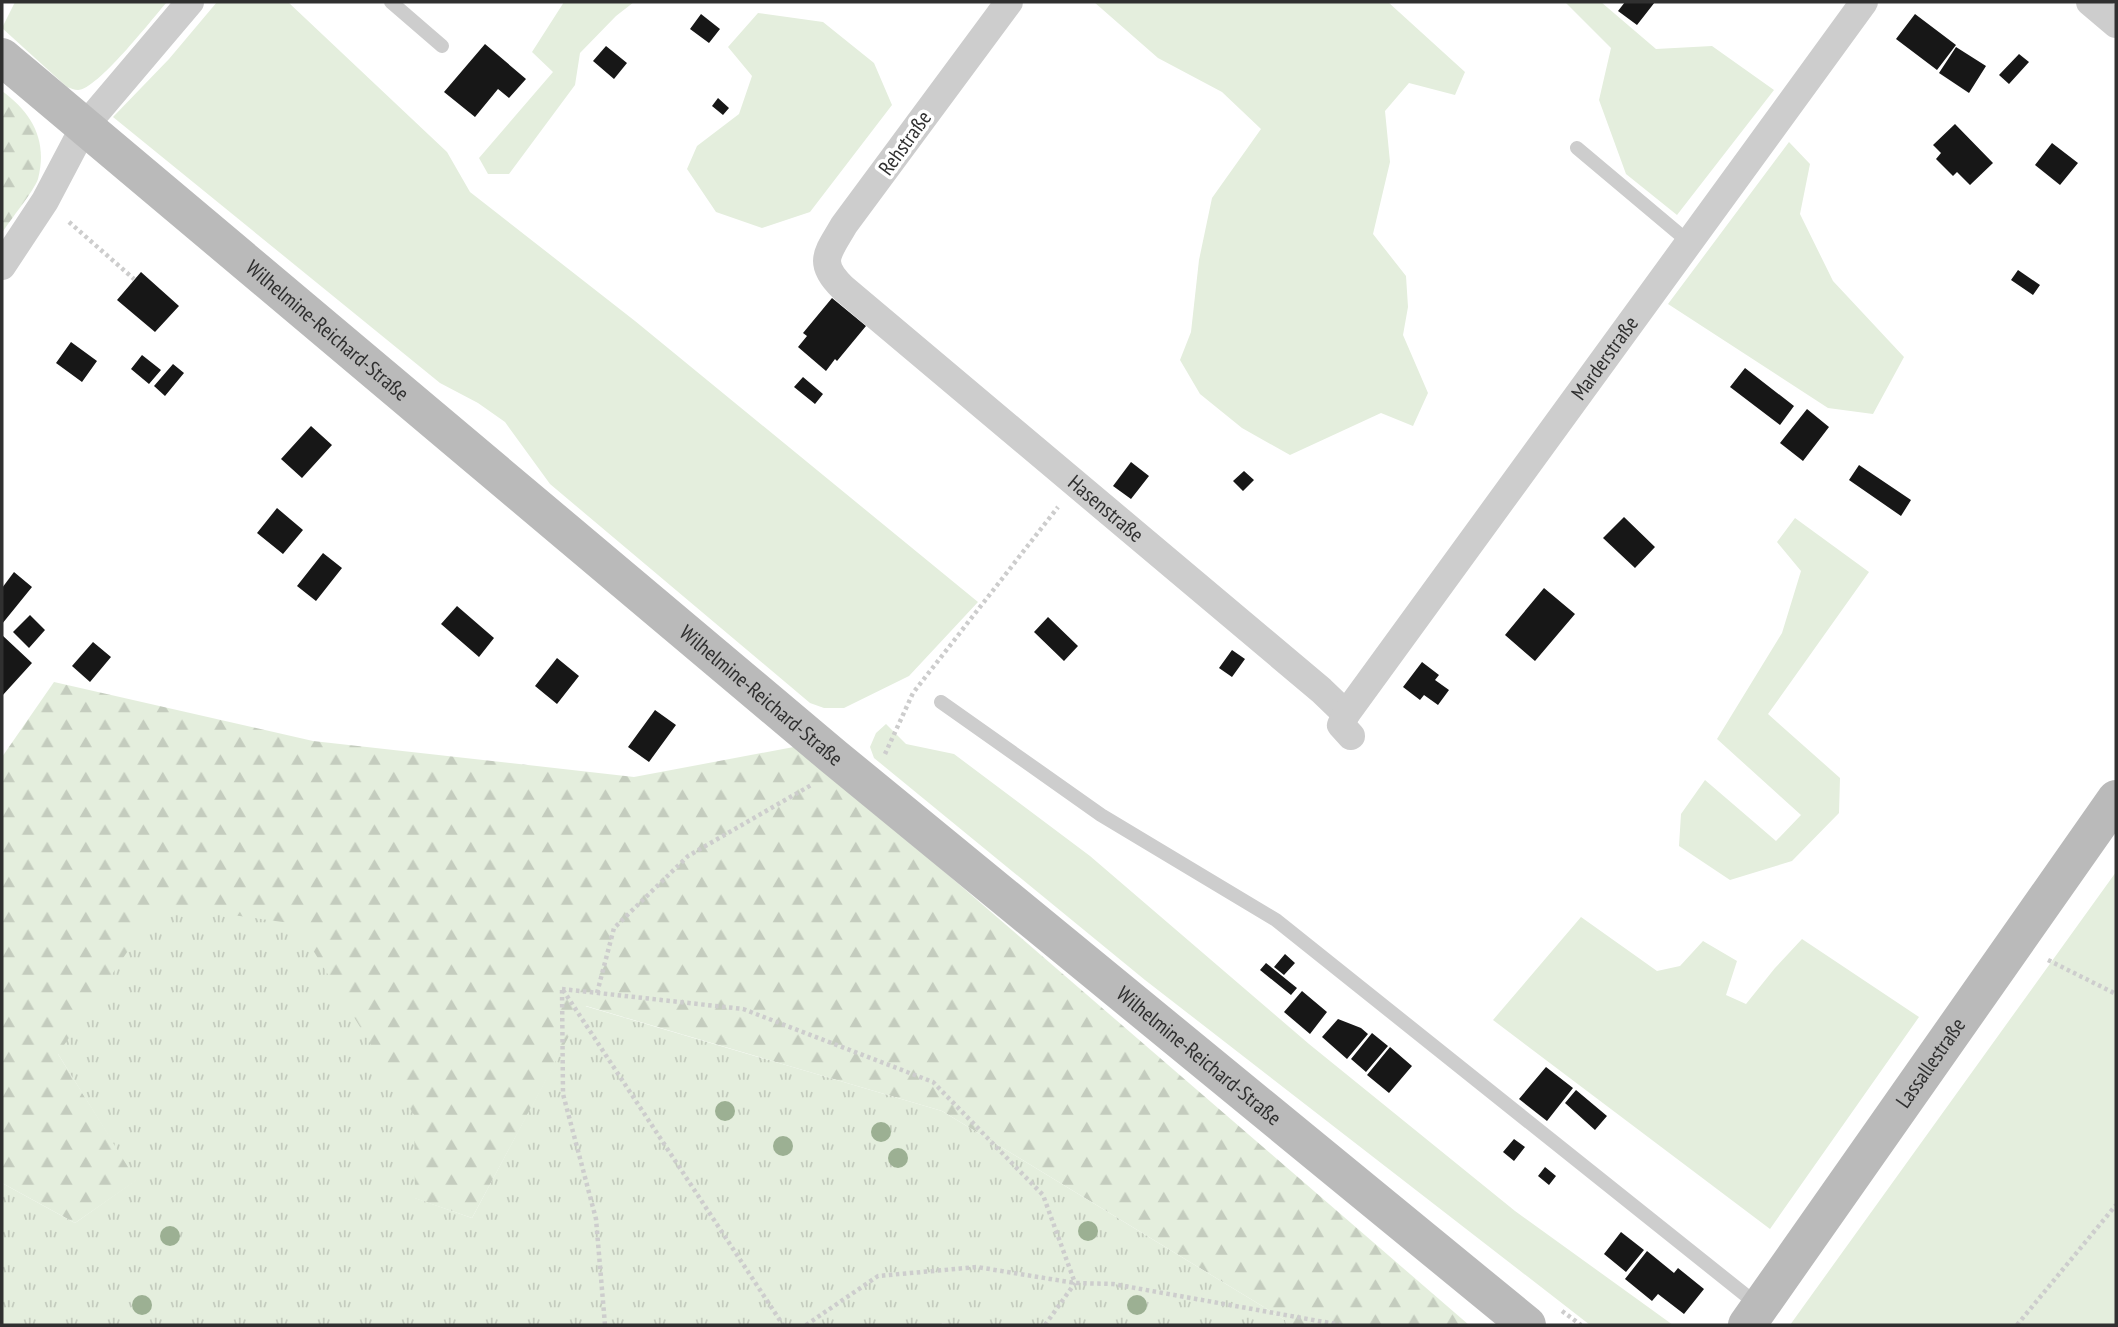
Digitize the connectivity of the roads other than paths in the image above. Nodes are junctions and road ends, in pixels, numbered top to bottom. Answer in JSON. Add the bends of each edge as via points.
{"nodes":[{"id":1,"x":190,"y":2,"type":"edge"},
{"id":2,"x":391,"y":2,"type":"edge"},
{"id":3,"x":1009,"y":2,"type":"edge"},
{"id":4,"x":1864,"y":2,"type":"edge"},
{"id":5,"x":2090,"y":2,"type":"edge"},
{"id":6,"x":2116,"y":24,"type":"edge"},
{"id":7,"x":442,"y":46,"type":"dead end"},
{"id":8,"x":2,"y":57,"type":"edge"},
{"id":9,"x":84,"y":127,"type":"junction"},
{"id":10,"x":1577,"y":148,"type":"dead end"},
{"id":11,"x":1690,"y":243,"type":"junction"},
{"id":12,"x":2,"y":265,"type":"edge"},
{"id":13,"x":842,"y":288,"type":"joint"},
{"id":14,"x":941,"y":702,"type":"dead end"},
{"id":15,"x":1348,"y":725,"type":"joint"},
{"id":16,"x":2116,"y":799,"type":"edge"},
{"id":17,"x":1753,"y":1316,"type":"edge"},
{"id":18,"x":1527,"y":1325,"type":"edge"}],
"edges":[{"from":1,"to":9,"type":"street"},
{"from":2,"to":7,"type":"lane"},
{"from":3,"to":13,"type":"street","name":"Rehstraße","via":[[829,250],[827,269]]},
{"from":4,"to":11,"type":"street","name":"Marderstraße"},
{"from":5,"to":6,"type":"street"},
{"from":8,"to":9,"type":"street","name":"Wilhelmine-Reichard-Straße"},
{"from":9,"to":12,"type":"street","via":[[45,201]]},
{"from":9,"to":18,"type":"street","name":"Wilhelmine-Reichard-Straße","via":[[845,766]]},
{"from":10,"to":11,"type":"lane"},
{"from":11,"to":15,"type":"street","name":"Marderstraße"},
{"from":13,"to":15,"type":"street","name":"Hasenstraße","via":[[1321,690]]},
{"from":14,"to":17,"type":"lane","via":[[1101,815],[1276,920]]},
{"from":16,"to":17,"type":"street","name":"Lassallestraße"}]}
